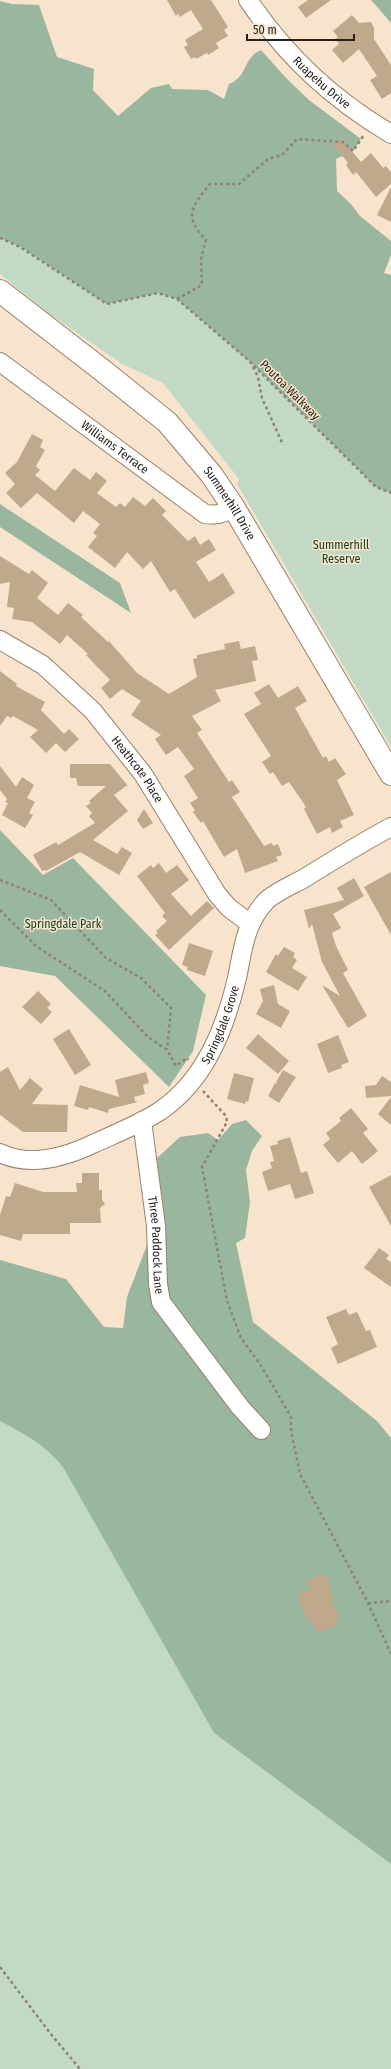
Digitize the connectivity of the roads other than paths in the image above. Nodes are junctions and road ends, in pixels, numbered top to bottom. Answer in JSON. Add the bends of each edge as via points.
{"nodes":[{"id":1,"x":248,"y":0,"type":"edge"},
{"id":2,"x":391,"y":134,"type":"edge"},
{"id":3,"x":0,"y":291,"type":"edge"},
{"id":4,"x":0,"y":362,"type":"edge"},
{"id":5,"x":234,"y":508,"type":"junction"},
{"id":6,"x":0,"y":640,"type":"edge"},
{"id":7,"x":391,"y":774,"type":"edge"},
{"id":8,"x":391,"y":827,"type":"edge"},
{"id":9,"x":249,"y":923,"type":"junction"},
{"id":10,"x":142,"y":1121,"type":"junction"},
{"id":11,"x":0,"y":1153,"type":"edge"},
{"id":12,"x":261,"y":1430,"type":"dead end"}],
"edges":[{"from":1,"to":2,"type":"street","name":"Ruapehu Drive","via":[[300,66],[337,98]]},
{"from":3,"to":5,"type":"main road","name":"Summerhill Drive","via":[[167,422],[211,474]]},
{"from":4,"to":5,"type":"street","name":"Williams Terrace","via":[[205,514],[214,516]]},
{"from":5,"to":7,"type":"main road","name":"Summerhill Drive"},
{"from":6,"to":9,"type":"street","name":"Heathcote Place","via":[[43,665],[93,712],[144,774],[217,894],[228,907]]},
{"from":8,"to":9,"type":"street","name":"Springdale Grove","via":[[267,900]]},
{"from":9,"to":10,"type":"street","name":"Springdale Grove","via":[[223,1025],[205,1066],[161,1110]]},
{"from":10,"to":11,"type":"street","name":"Springdale Grove","via":[[82,1150],[59,1157],[22,1160]]},
{"from":10,"to":12,"type":"street","name":"Three Paddock Lane","via":[[156,1226],[161,1302],[240,1407]]}]}
